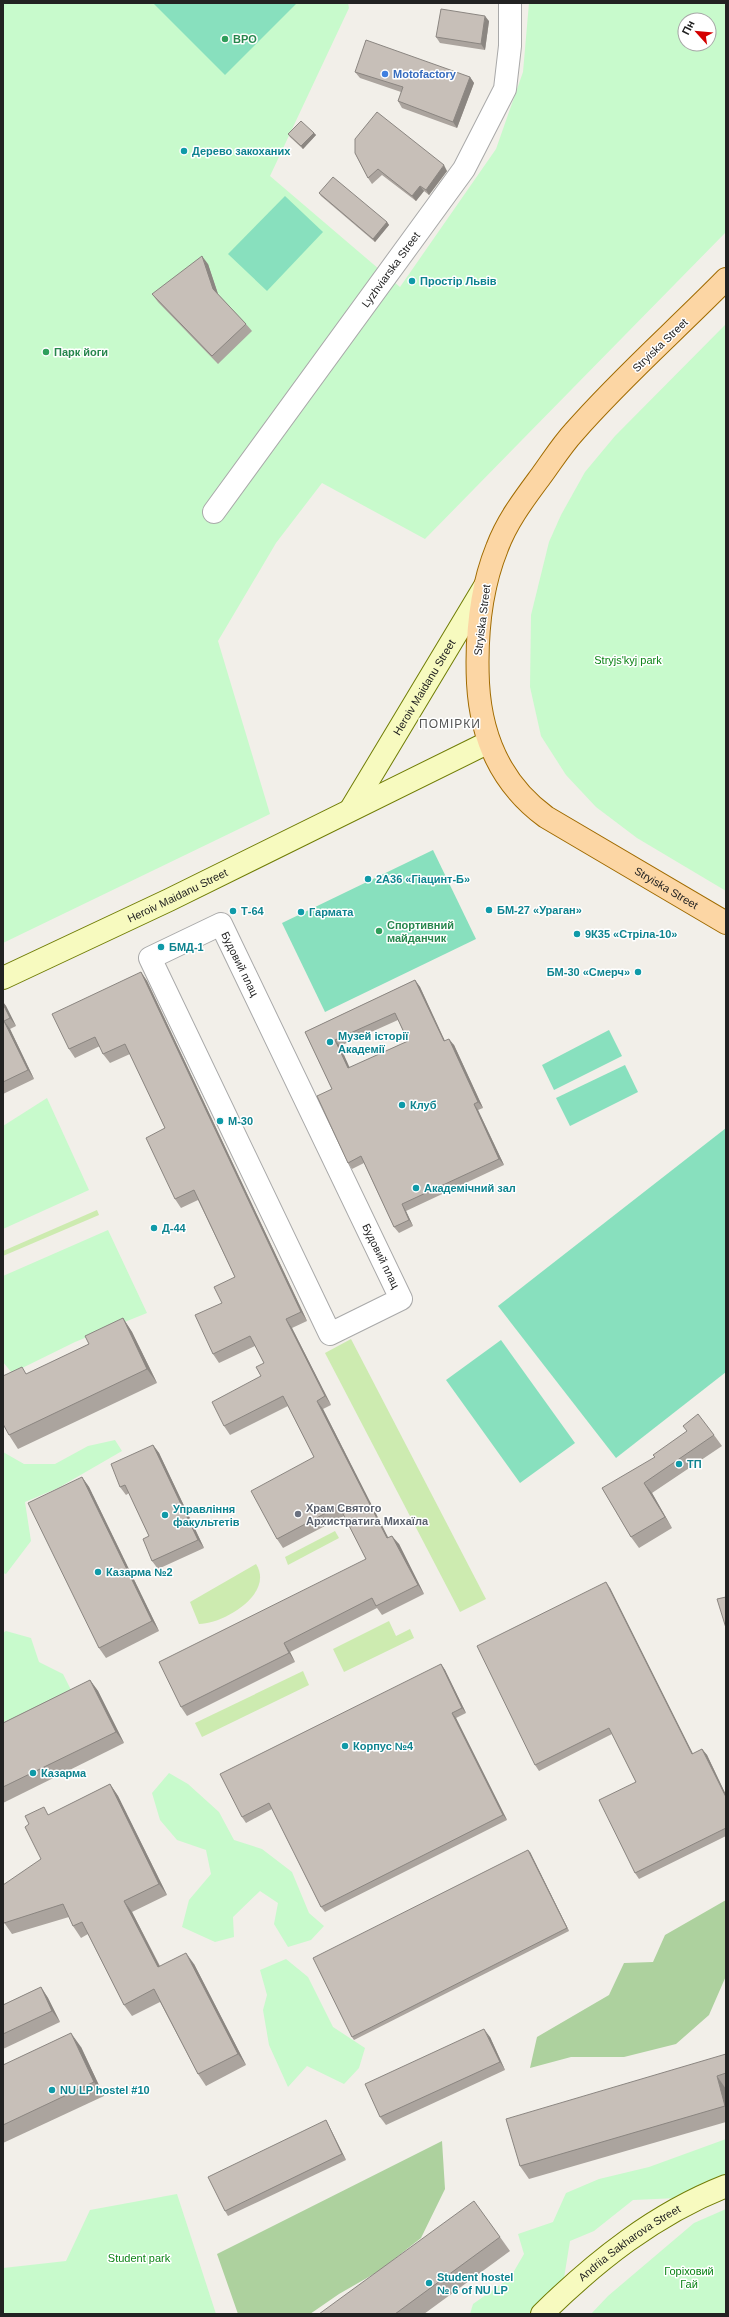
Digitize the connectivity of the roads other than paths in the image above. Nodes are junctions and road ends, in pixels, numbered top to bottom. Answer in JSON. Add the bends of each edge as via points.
{"nodes":[{"id":1,"x":510,"y":3,"type":"edge"},
{"id":2,"x":726,"y":280,"type":"edge"},
{"id":3,"x":214,"y":512,"type":"dead end"},
{"id":4,"x":484,"y":586,"type":"junction"},
{"id":5,"x":489,"y":742,"type":"junction"},
{"id":6,"x":351,"y":810,"type":"junction"},
{"id":7,"x":726,"y":923,"type":"edge"},
{"id":8,"x":150,"y":958,"type":"joint"},
{"id":9,"x":3,"y":978,"type":"edge"},
{"id":10,"x":726,"y":2186,"type":"edge"},
{"id":11,"x":542,"y":2314,"type":"edge"}],
"edges":[{"from":1,"to":3,"type":"street","name":"Lyzhviarska Street","via":[[510,46],[505,90],[464,169]]},
{"from":2,"to":4,"type":"main road","name":"Stryiska Street","via":[[573,432],[512,515]]},
{"from":4,"to":5,"type":"main road","name":"Stryiska Street","via":[[477,662],[479,703]]},
{"from":4,"to":6,"type":"main road","name":"Heroiv Maidanu Street"},
{"from":5,"to":6,"type":"main road","name":"Heroiv Maidanu Street"},
{"from":5,"to":7,"type":"main road","name":"Stryiska Street","via":[[509,781],[527,803],[546,817]]},
{"from":6,"to":9,"type":"main road","name":"Heroiv Maidanu Street"},
{"from":8,"to":8,"type":"street","name":"Будовий плац","via":[[221,924],[401,1299],[330,1334]]},
{"from":10,"to":11,"type":"main road","name":"Andriia Sakharova Street","via":[[704,2195],[642,2229],[577,2280]]}]}
